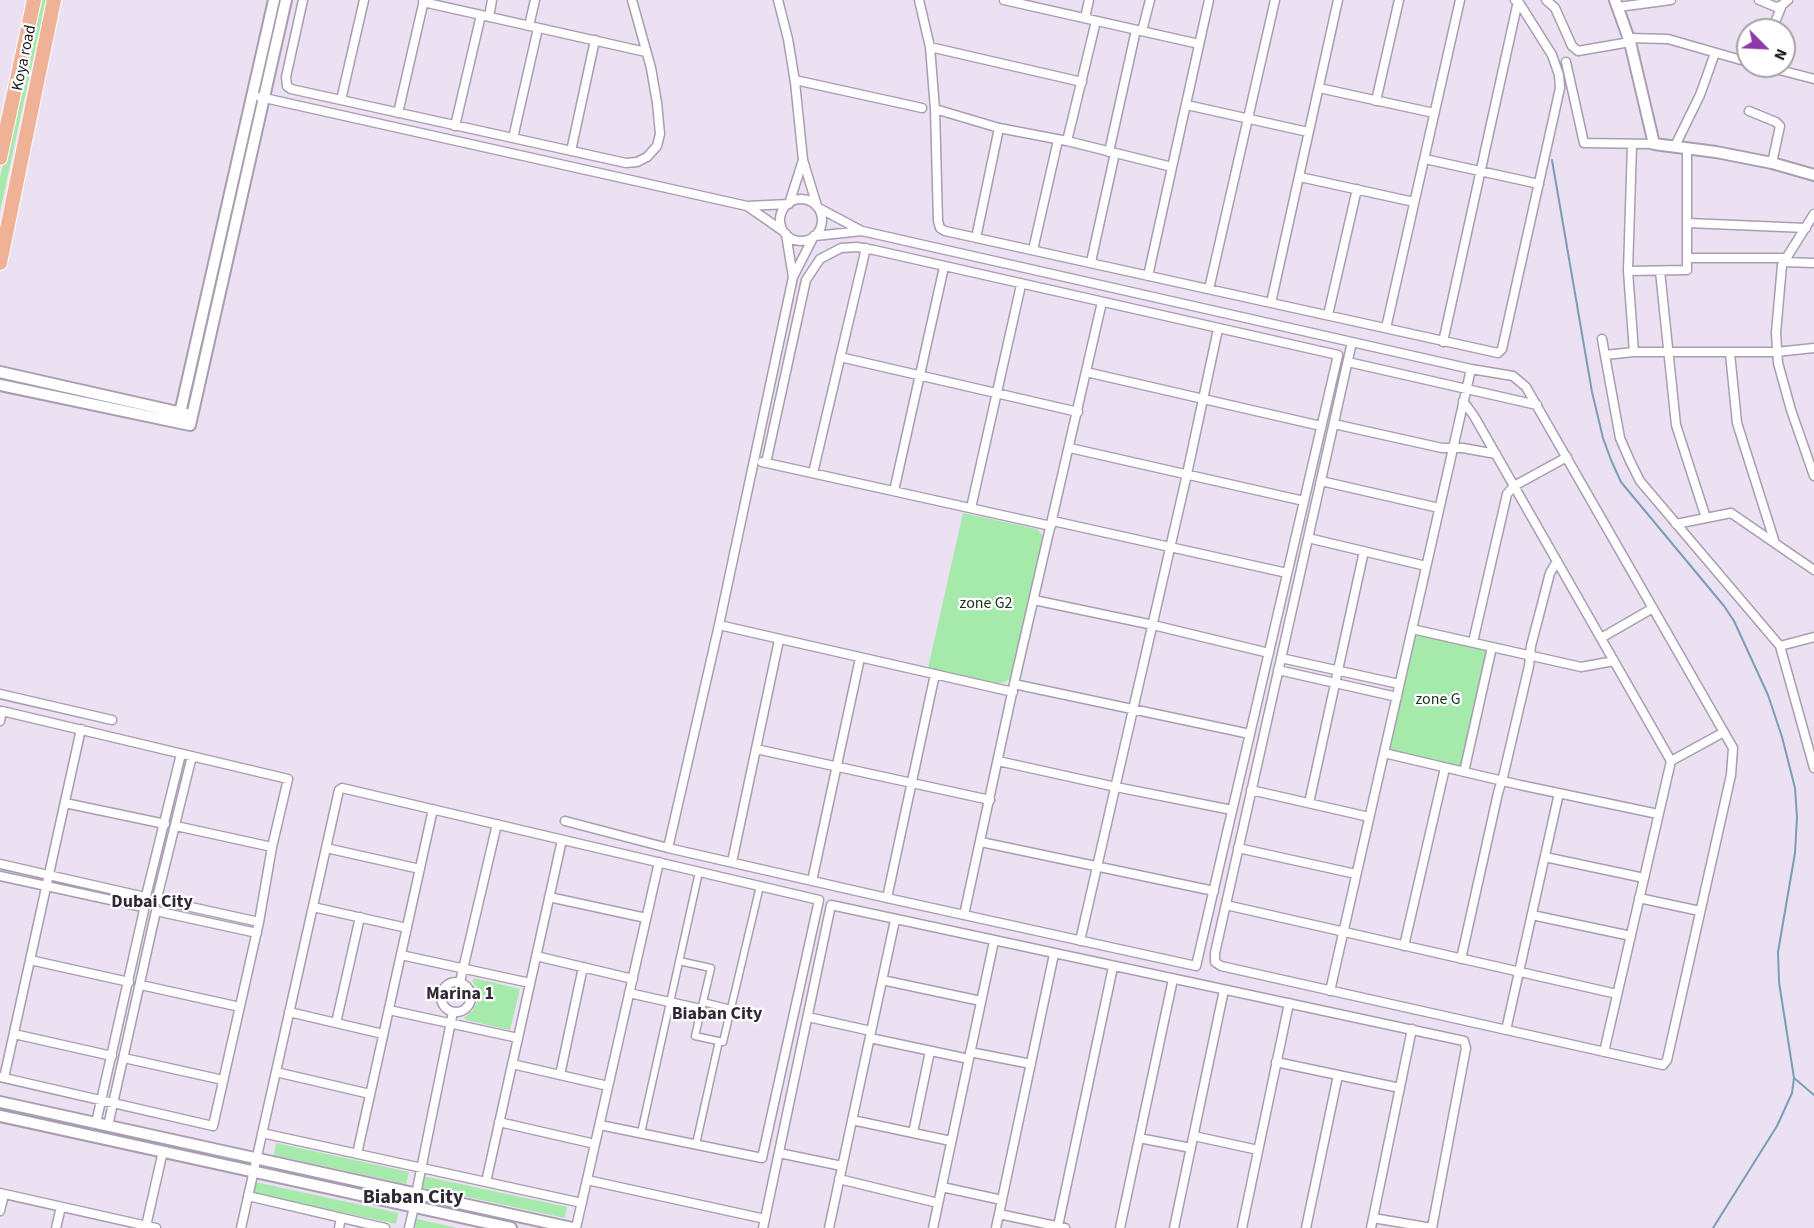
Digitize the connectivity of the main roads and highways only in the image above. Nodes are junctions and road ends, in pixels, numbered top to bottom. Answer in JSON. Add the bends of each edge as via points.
{"nodes":[{"id":1,"x":34,"y":0,"type":"edge"},
{"id":2,"x":54,"y":0,"type":"edge"},
{"id":3,"x":0,"y":158,"type":"edge"},
{"id":4,"x":0,"y":263,"type":"edge"}],
"edges":[{"from":1,"to":3,"type":"highway","name":"Koya road"},
{"from":2,"to":4,"type":"highway","name":"Koya road"}]}
